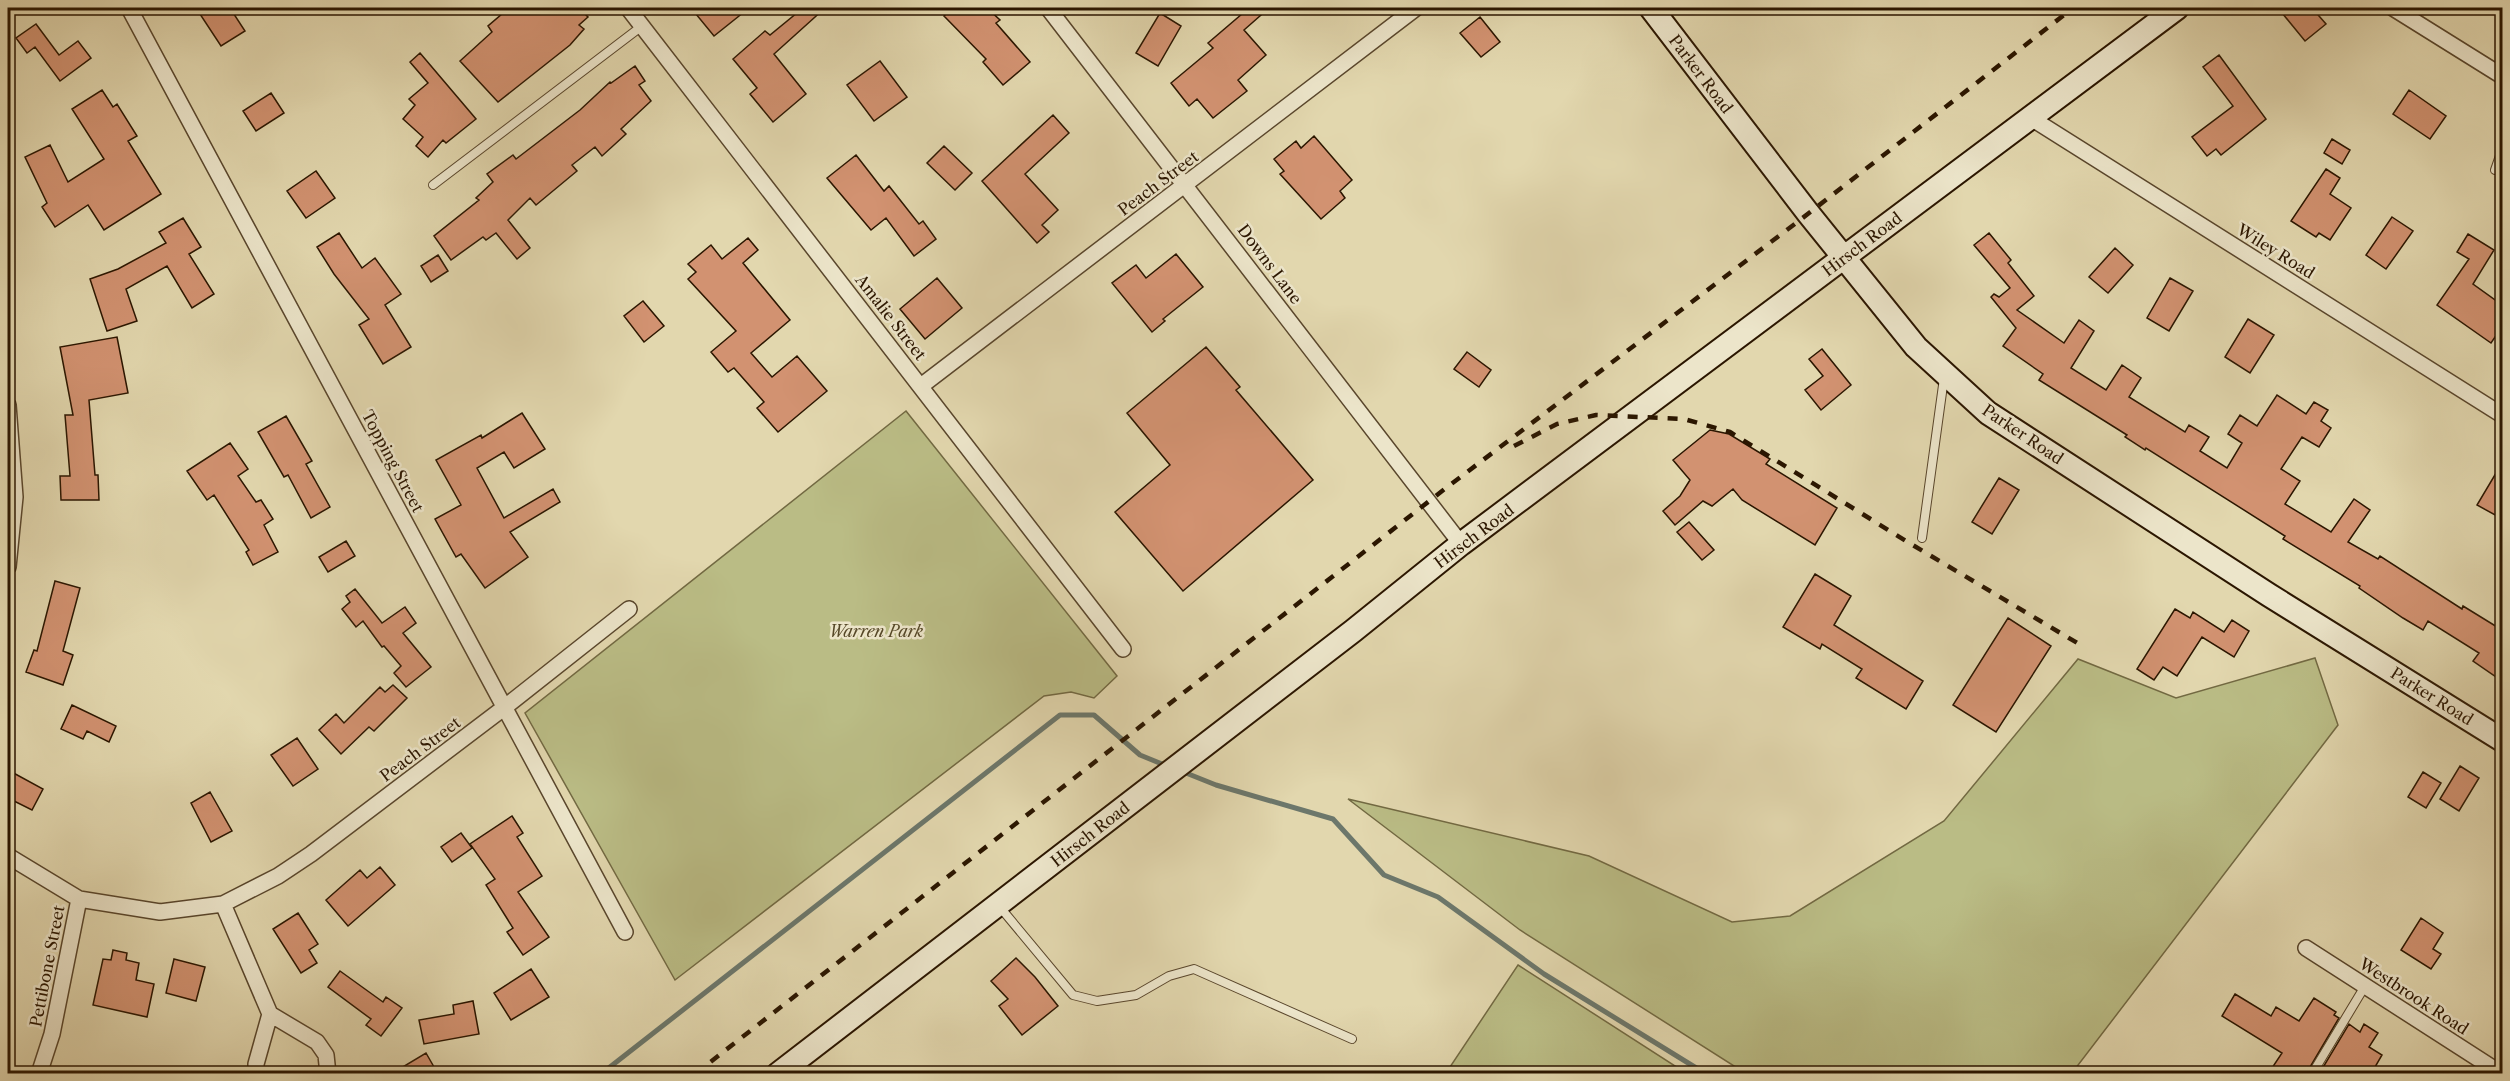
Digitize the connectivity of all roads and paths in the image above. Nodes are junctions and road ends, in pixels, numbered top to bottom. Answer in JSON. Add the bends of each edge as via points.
{"nodes":[{"id":1,"x":129,"y":8,"type":"edge"},
{"id":2,"x":628,"y":8,"type":"edge"},
{"id":3,"x":1048,"y":8,"type":"edge"},
{"id":4,"x":1416,"y":8,"type":"edge"},
{"id":5,"x":1651,"y":8,"type":"edge"},
{"id":6,"x":2177,"y":8,"type":"edge"},
{"id":7,"x":2393,"y":8,"type":"edge"},
{"id":8,"x":642,"y":26,"type":"junction"},
{"id":9,"x":2502,"y":76,"type":"edge"},
{"id":10,"x":2031,"y":118,"type":"junction"},
{"id":11,"x":2502,"y":150,"type":"edge"},
{"id":12,"x":2495,"y":170,"type":"dead end"},
{"id":13,"x":433,"y":184,"type":"dead end"},
{"id":14,"x":1186,"y":184,"type":"junction"},
{"id":15,"x":1843,"y":258,"type":"junction"},
{"id":16,"x":1944,"y":373,"type":"junction"},
{"id":17,"x":921,"y":386,"type":"junction"},
{"id":18,"x":8,"y":405,"type":"edge"},
{"id":19,"x":2502,"y":415,"type":"edge"},
{"id":20,"x":1922,"y":537,"type":"dead end"},
{"id":21,"x":1461,"y":544,"type":"junction"},
{"id":22,"x":8,"y":567,"type":"edge"},
{"id":23,"x":629,"y":609,"type":"dead end"},
{"id":24,"x":1123,"y":649,"type":"dead end"},
{"id":25,"x":505,"y":707,"type":"junction"},
{"id":26,"x":2502,"y":740,"type":"edge"},
{"id":27,"x":8,"y":856,"type":"edge"},
{"id":28,"x":79,"y":899,"type":"junction"},
{"id":29,"x":223,"y":904,"type":"junction"},
{"id":30,"x":998,"y":904,"type":"junction"},
{"id":31,"x":625,"y":932,"type":"dead end"},
{"id":32,"x":2306,"y":948,"type":"dead end"},
{"id":33,"x":2365,"y":986,"type":"junction"},
{"id":34,"x":270,"y":1014,"type":"junction"},
{"id":35,"x":1352,"y":1039,"type":"dead end"},
{"id":36,"x":39,"y":1074,"type":"edge"},
{"id":37,"x":256,"y":1074,"type":"edge"},
{"id":38,"x":328,"y":1074,"type":"edge"},
{"id":39,"x":778,"y":1074,"type":"edge"},
{"id":40,"x":2312,"y":1074,"type":"edge"},
{"id":41,"x":2502,"y":1074,"type":"edge"}],
"edges":[{"from":1,"to":25,"type":"street","name":"Topping Street"},
{"from":2,"to":8,"type":"street","name":"Amalie Street"},
{"from":3,"to":14,"type":"street","name":"Downs Lane"},
{"from":4,"to":14,"type":"street","name":"Peach Street"},
{"from":5,"to":15,"type":"main road","name":"Parker Road"},
{"from":6,"to":10,"type":"main road","name":"Hirsch Road"},
{"from":7,"to":9,"type":"street"},
{"from":8,"to":13,"type":"lane"},
{"from":8,"to":17,"type":"street","name":"Amalie Street"},
{"from":10,"to":15,"type":"main road","name":"Hirsch Road"},
{"from":10,"to":19,"type":"street","name":"Wiley Road"},
{"from":11,"to":12,"type":"lane"},
{"from":14,"to":17,"type":"street","name":"Peach Street"},
{"from":14,"to":21,"type":"street","name":"Downs Lane"},
{"from":15,"to":16,"type":"main road","name":"Parker Road","via":[[1916,347]]},
{"from":15,"to":21,"type":"main road","name":"Hirsch Road"},
{"from":16,"to":20,"type":"lane"},
{"from":16,"to":26,"type":"main road","name":"Parker Road","via":[[1988,413]]},
{"from":17,"to":24,"type":"street","name":"Amalie Street"},
{"from":18,"to":22,"type":"street","via":[[15,497]]},
{"from":21,"to":30,"type":"main road","name":"Hirsch Road"},
{"from":23,"to":25,"type":"street","name":"Peach Street"},
{"from":25,"to":29,"type":"street","name":"Peach Street","via":[[311,854]]},
{"from":25,"to":31,"type":"street","name":"Topping Street"},
{"from":27,"to":28,"type":"street"},
{"from":28,"to":29,"type":"street","name":"Peach Street","via":[[160,912]]},
{"from":28,"to":36,"type":"street","name":"Pettibone Street","via":[[52,1034]]},
{"from":29,"to":34,"type":"street"},
{"from":30,"to":35,"type":"lane","via":[[1073,995],[1097,1001],[1136,995],[1169,976],[1194,969]]},
{"from":30,"to":39,"type":"main road","name":"Hirsch Road"},
{"from":32,"to":33,"type":"street","name":"Westbrook Road"},
{"from":33,"to":40,"type":"lane"},
{"from":33,"to":41,"type":"street","name":"Westbrook Road"},
{"from":34,"to":37,"type":"street"},
{"from":34,"to":38,"type":"street","via":[[317,1042],[326,1055]]}]}
